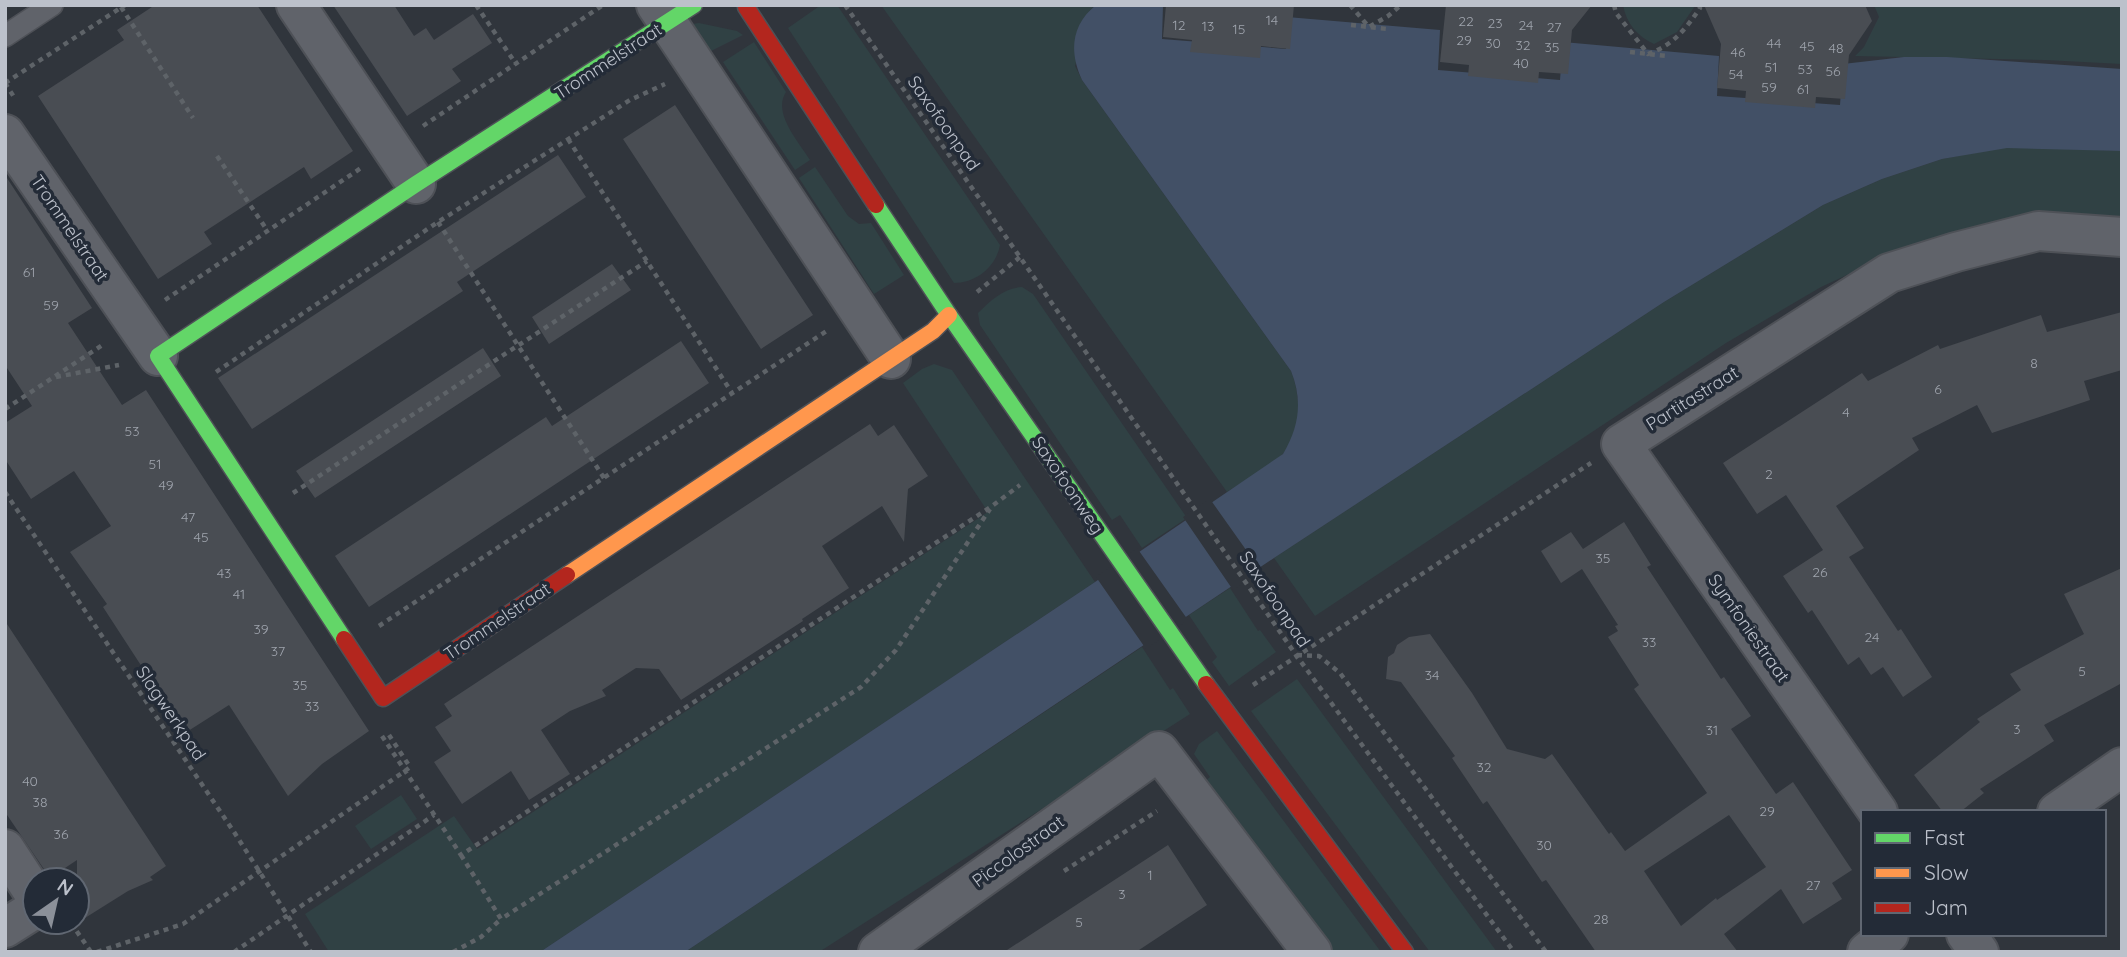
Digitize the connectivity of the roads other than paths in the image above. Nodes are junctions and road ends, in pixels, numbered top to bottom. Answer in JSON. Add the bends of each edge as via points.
{"nodes":[{"id":1,"x":52,"y":5,"type":"edge"},
{"id":2,"x":296,"y":5,"type":"edge"},
{"id":3,"x":742,"y":8,"type":"edge"},
{"id":4,"x":672,"y":11,"type":"edge"},
{"id":5,"x":5,"y":36,"type":"edge"},
{"id":6,"x":13,"y":120,"type":"edge"},
{"id":7,"x":416,"y":184,"type":"junction"},
{"id":8,"x":2122,"y":237,"type":"edge"},
{"id":9,"x":948,"y":315,"type":"junction"},
{"id":10,"x":158,"y":356,"type":"junction"},
{"id":11,"x":891,"y":359,"type":"junction"},
{"id":12,"x":1621,"y":444,"type":"joint"},
{"id":13,"x":2122,"y":766,"type":"edge"},
{"id":14,"x":1877,"y":810,"type":"edge"},
{"id":15,"x":2060,"y":810,"type":"edge"},
{"id":16,"x":5,"y":849,"type":"edge"},
{"id":17,"x":21,"y":874,"type":"edge"},
{"id":18,"x":21,"y":918,"type":"edge"},
{"id":19,"x":5,"y":928,"type":"edge"},
{"id":20,"x":1887,"y":936,"type":"edge"},
{"id":21,"x":1967,"y":936,"type":"edge"},
{"id":22,"x":878,"y":952,"type":"edge"},
{"id":23,"x":1312,"y":952,"type":"edge"},
{"id":24,"x":1405,"y":952,"type":"edge"},
{"id":25,"x":1867,"y":952,"type":"edge"},
{"id":26,"x":1979,"y":952,"type":"edge"}],
"edges":[{"from":1,"to":5,"type":"lane"},
{"from":2,"to":7,"type":"street"},
{"from":3,"to":9,"type":"street","name":"Saxofoonweg"},
{"from":4,"to":7,"type":"street","name":"Trommelstraat"},
{"from":4,"to":11,"type":"street","via":[[698,68]]},
{"from":6,"to":10,"type":"street","name":"Trommelstraat"},
{"from":7,"to":10,"type":"street","name":"Trommelstraat"},
{"from":8,"to":12,"type":"street","name":"Partitastraat","via":[[2038,232],[1889,273]]},
{"from":9,"to":11,"type":"street","name":"Trommelstraat"},
{"from":9,"to":24,"type":"street","name":"Saxofoonweg","via":[[1188,659]]},
{"from":10,"to":11,"type":"street","name":"Trommelstraat","via":[[383,698]]},
{"from":12,"to":14,"type":"street","name":"Symfoniestraat"},
{"from":13,"to":15,"type":"street"},
{"from":16,"to":17,"type":"street"},
{"from":18,"to":19,"type":"street"},
{"from":20,"to":25,"type":"street"},
{"from":21,"to":26,"type":"street"},
{"from":22,"to":23,"type":"street","name":"Piccolostraat","via":[[1159,751]]}]}
